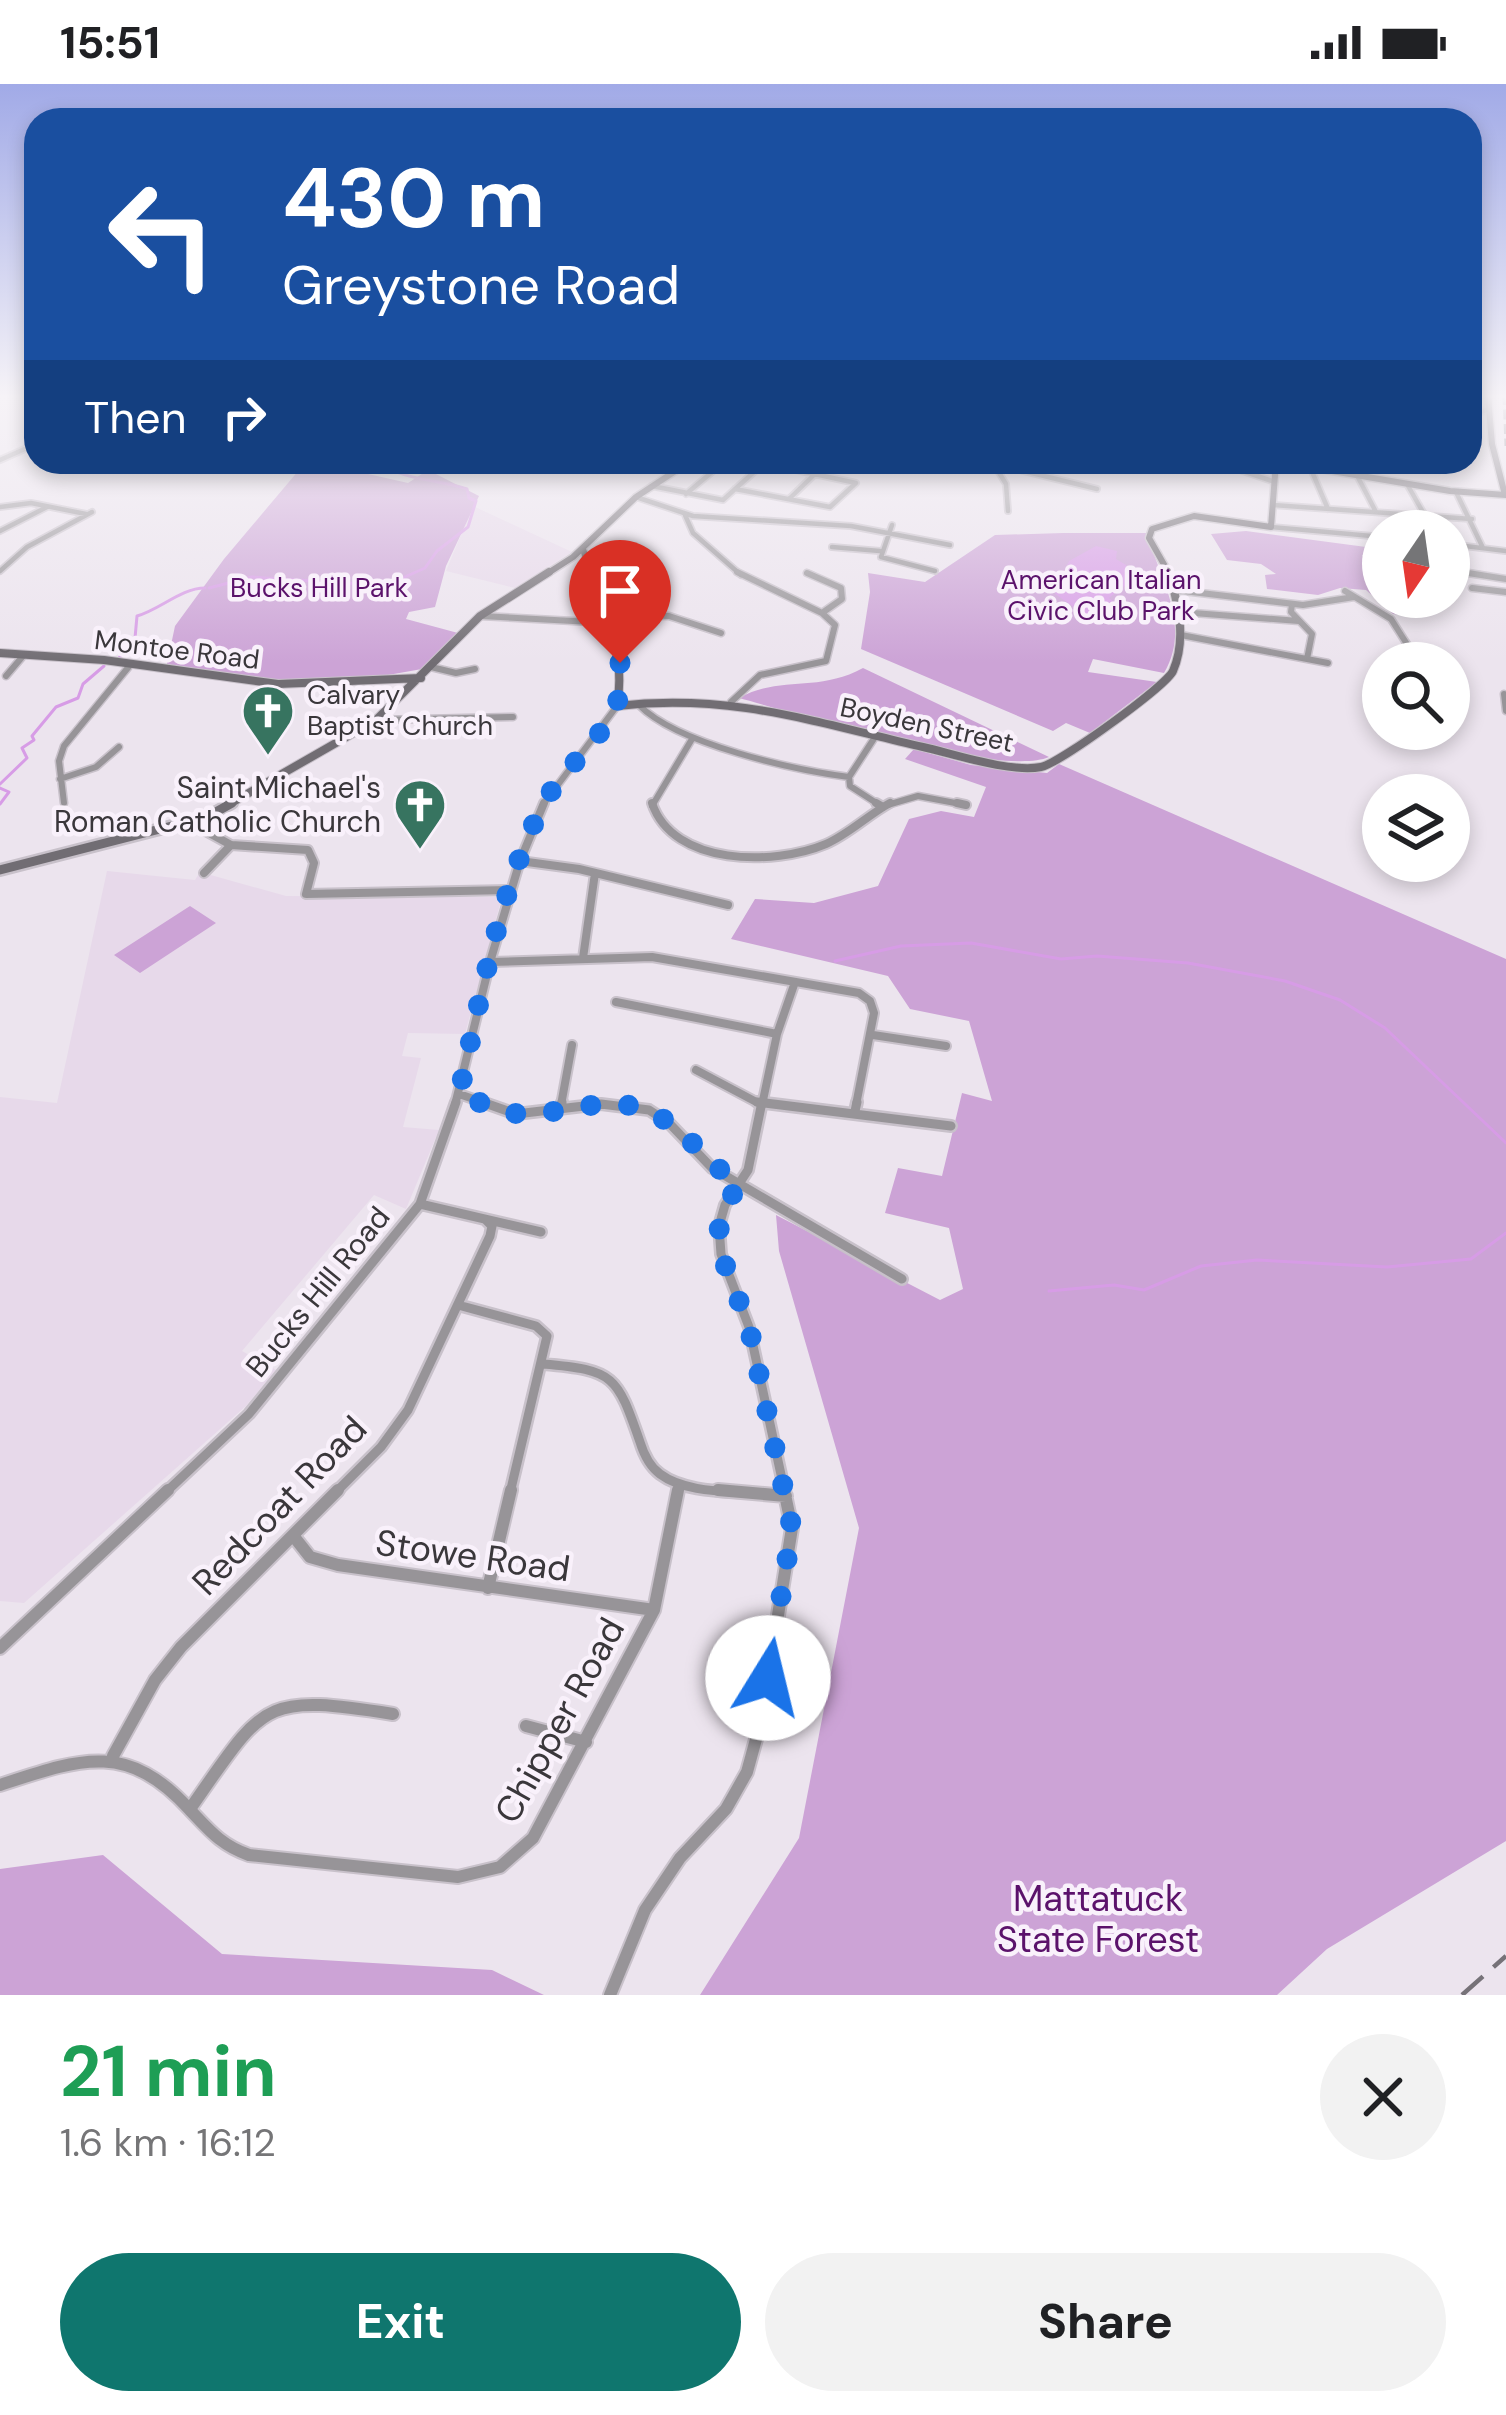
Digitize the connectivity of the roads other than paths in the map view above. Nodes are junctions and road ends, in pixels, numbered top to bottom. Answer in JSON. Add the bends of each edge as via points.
{"nodes":[{"id":1,"x":655,"y":484,"type":"edge"},
{"id":2,"x":698,"y":484,"type":"edge"},
{"id":3,"x":740,"y":484,"type":"edge"},
{"id":4,"x":804,"y":484,"type":"edge"},
{"id":5,"x":853,"y":484,"type":"edge"},
{"id":6,"x":1005,"y":484,"type":"edge"},
{"id":7,"x":1078,"y":484,"type":"edge"},
{"id":8,"x":1272,"y":484,"type":"edge"},
{"id":9,"x":1317,"y":484,"type":"edge"},
{"id":10,"x":1407,"y":484,"type":"edge"},
{"id":11,"x":1408,"y":484,"type":"edge"},
{"id":12,"x":652,"y":486,"type":"junction"},
{"id":13,"x":735,"y":489,"type":"junction"},
{"id":14,"x":1097,"y":489,"type":"dead end"},
{"id":15,"x":1456,"y":492,"type":"junction"},
{"id":16,"x":686,"y":494,"type":"junction"},
{"id":17,"x":1506,"y":495,"type":"edge"},
{"id":18,"x":636,"y":497,"type":"junction"},
{"id":19,"x":789,"y":499,"type":"junction"},
{"id":20,"x":49,"y":506,"type":"junction"},
{"id":21,"x":1273,"y":506,"type":"junction"},
{"id":22,"x":0,"y":507,"type":"edge"},
{"id":23,"x":1328,"y":509,"type":"junction"},
{"id":24,"x":1422,"y":510,"type":"edge"},
{"id":25,"x":1008,"y":511,"type":"dead end"},
{"id":26,"x":1362,"y":511,"type":"edge"},
{"id":27,"x":685,"y":515,"type":"junction"},
{"id":28,"x":1472,"y":519,"type":"joint"},
{"id":29,"x":892,"y":525,"type":"dead end"},
{"id":30,"x":1271,"y":526,"type":"junction"},
{"id":31,"x":0,"y":528,"type":"edge"},
{"id":32,"x":888,"y":534,"type":"junction"},
{"id":33,"x":1362,"y":535,"type":"edge"},
{"id":34,"x":950,"y":545,"type":"dead end"},
{"id":35,"x":1470,"y":546,"type":"edge"},
{"id":36,"x":832,"y":547,"type":"dead end"},
{"id":37,"x":1483,"y":548,"type":"junction"},
{"id":38,"x":583,"y":549,"type":"junction"},
{"id":39,"x":880,"y":551,"type":"junction"},
{"id":40,"x":1506,"y":551,"type":"edge"},
{"id":41,"x":0,"y":571,"type":"edge"},
{"id":42,"x":935,"y":571,"type":"dead end"},
{"id":43,"x":807,"y":573,"type":"dead end"},
{"id":44,"x":1470,"y":573,"type":"edge"},
{"id":45,"x":1506,"y":579,"type":"edge"},
{"id":46,"x":1472,"y":589,"type":"dead end"},
{"id":47,"x":1175,"y":590,"type":"junction"},
{"id":48,"x":1346,"y":591,"type":"dead end"},
{"id":49,"x":1506,"y":592,"type":"edge"},
{"id":50,"x":1354,"y":597,"type":"junction"},
{"id":51,"x":1292,"y":604,"type":"junction"},
{"id":52,"x":822,"y":613,"type":"junction"},
{"id":53,"x":1180,"y":613,"type":"junction"},
{"id":54,"x":480,"y":616,"type":"junction"},
{"id":55,"x":612,"y":619,"type":"junction"},
{"id":56,"x":1299,"y":621,"type":"junction"},
{"id":57,"x":721,"y":633,"type":"dead end"},
{"id":58,"x":1181,"y":635,"type":"junction"},
{"id":59,"x":1406,"y":642,"type":"edge"},
{"id":60,"x":0,"y":653,"type":"edge"},
{"id":61,"x":23,"y":656,"type":"junction"},
{"id":62,"x":1307,"y":658,"type":"junction"},
{"id":63,"x":1328,"y":663,"type":"dead end"},
{"id":64,"x":131,"y":664,"type":"junction"},
{"id":65,"x":431,"y":667,"type":"junction"},
{"id":66,"x":475,"y":669,"type":"dead end"},
{"id":67,"x":6,"y":676,"type":"dead end"},
{"id":68,"x":421,"y":678,"type":"junction"},
{"id":69,"x":1504,"y":694,"type":"edge"},
{"id":70,"x":731,"y":702,"type":"junction"},
{"id":71,"x":639,"y":705,"type":"junction"},
{"id":72,"x":617,"y":706,"type":"junction"},
{"id":73,"x":1506,"y":711,"type":"edge"},
{"id":74,"x":513,"y":717,"type":"dead end"},
{"id":75,"x":376,"y":720,"type":"junction"},
{"id":76,"x":875,"y":737,"type":"junction"},
{"id":77,"x":692,"y":739,"type":"junction"},
{"id":78,"x":119,"y":748,"type":"dead end"},
{"id":79,"x":849,"y":777,"type":"junction"},
{"id":80,"x":60,"y":779,"type":"junction"},
{"id":81,"x":64,"y":803,"type":"dead end"},
{"id":82,"x":966,"y":805,"type":"dead end"},
{"id":83,"x":884,"y":807,"type":"junction"},
{"id":84,"x":191,"y":823,"type":"junction"},
{"id":85,"x":231,"y":845,"type":"junction"},
{"id":86,"x":520,"y":861,"type":"junction"},
{"id":87,"x":0,"y":870,"type":"edge"},
{"id":88,"x":204,"y":873,"type":"dead end"},
{"id":89,"x":595,"y":873,"type":"junction"},
{"id":90,"x":511,"y":890,"type":"junction"},
{"id":91,"x":728,"y":905,"type":"dead end"},
{"id":92,"x":583,"y":958,"type":"junction"},
{"id":93,"x":490,"y":962,"type":"junction"},
{"id":94,"x":795,"y":982,"type":"junction"},
{"id":95,"x":616,"y":1002,"type":"dead end"},
{"id":96,"x":777,"y":1034,"type":"junction"},
{"id":97,"x":873,"y":1034,"type":"junction"},
{"id":98,"x":572,"y":1045,"type":"dead end"},
{"id":99,"x":946,"y":1046,"type":"dead end"},
{"id":100,"x":696,"y":1070,"type":"dead end"},
{"id":101,"x":459,"y":1094,"type":"junction"},
{"id":102,"x":764,"y":1106,"type":"junction"},
{"id":103,"x":561,"y":1108,"type":"junction"},
{"id":104,"x":855,"y":1111,"type":"junction"},
{"id":105,"x":951,"y":1126,"type":"dead end"},
{"id":106,"x":740,"y":1184,"type":"junction"},
{"id":107,"x":420,"y":1204,"type":"junction"},
{"id":108,"x":484,"y":1219,"type":"junction"},
{"id":109,"x":541,"y":1232,"type":"dead end"},
{"id":110,"x":902,"y":1279,"type":"dead end"},
{"id":111,"x":458,"y":1305,"type":"junction"},
{"id":112,"x":543,"y":1364,"type":"junction"},
{"id":113,"x":679,"y":1484,"type":"junction"},
{"id":114,"x":786,"y":1496,"type":"junction"},
{"id":115,"x":295,"y":1538,"type":"junction"},
{"id":116,"x":488,"y":1588,"type":"junction"},
{"id":117,"x":654,"y":1610,"type":"junction"},
{"id":118,"x":0,"y":1648,"type":"edge"},
{"id":119,"x":393,"y":1714,"type":"dead end"},
{"id":120,"x":526,"y":1726,"type":"dead end"},
{"id":121,"x":586,"y":1742,"type":"junction"},
{"id":122,"x":113,"y":1756,"type":"junction"},
{"id":123,"x":0,"y":1785,"type":"edge"},
{"id":124,"x":190,"y":1808,"type":"junction"},
{"id":125,"x":610,"y":1995,"type":"edge"}],
"edges":[{"from":1,"to":12,"type":"street"},
{"from":2,"to":16,"type":"street"},
{"from":3,"to":13,"type":"street"},
{"from":4,"to":19,"type":"street"},
{"from":5,"to":19,"type":"street","via":[[830,507]]},
{"from":6,"to":25,"type":"street"},
{"from":7,"to":14,"type":"street"},
{"from":8,"to":21,"type":"street"},
{"from":9,"to":23,"type":"street"},
{"from":10,"to":24,"type":"street"},
{"from":11,"to":15,"type":"street"},
{"from":12,"to":16,"type":"street"},
{"from":12,"to":18,"type":"street"},
{"from":13,"to":16,"type":"street","via":[[723,500]]},
{"from":13,"to":19,"type":"street"},
{"from":15,"to":17,"type":"street"},
{"from":15,"to":28,"type":"street"},
{"from":18,"to":27,"type":"street"},
{"from":18,"to":38,"type":"street"},
{"from":20,"to":22,"type":"street"},
{"from":20,"to":31,"type":"street"},
{"from":20,"to":41,"type":"street","via":[[90,513]]},
{"from":21,"to":23,"type":"street"},
{"from":21,"to":30,"type":"street"},
{"from":23,"to":26,"type":"street"},
{"from":27,"to":32,"type":"street"},
{"from":27,"to":52,"type":"street","via":[[693,533],[744,578]]},
{"from":28,"to":37,"type":"street"},
{"from":29,"to":32,"type":"street"},
{"from":30,"to":33,"type":"street","name":"Boyden Street"},
{"from":30,"to":47,"type":"street","name":"Boyden Street","via":[[1196,517],[1156,525],[1150,538]]},
{"from":32,"to":34,"type":"street"},
{"from":32,"to":39,"type":"street"},
{"from":35,"to":37,"type":"street"},
{"from":36,"to":39,"type":"street"},
{"from":37,"to":40,"type":"street"},
{"from":38,"to":54,"type":"street"},
{"from":38,"to":55,"type":"street"},
{"from":39,"to":42,"type":"street","via":[[890,562]]},
{"from":43,"to":52,"type":"street","via":[[841,588],[842,598]]},
{"from":44,"to":45,"type":"street"},
{"from":46,"to":49,"type":"street"},
{"from":47,"to":51,"type":"street"},
{"from":47,"to":53,"type":"street","name":"Boyden Street"},
{"from":48,"to":50,"type":"street"},
{"from":50,"to":51,"type":"street"},
{"from":50,"to":59,"type":"street","via":[[1391,619]]},
{"from":51,"to":56,"type":"street"},
{"from":52,"to":70,"type":"street","via":[[836,625],[826,661],[760,675]]},
{"from":53,"to":56,"type":"street"},
{"from":53,"to":58,"type":"street","name":"Boyden Street"},
{"from":54,"to":55,"type":"street"},
{"from":54,"to":65,"type":"street"},
{"from":55,"to":57,"type":"street","via":[[669,616]]},
{"from":55,"to":72,"type":"street","via":[[623,686]]},
{"from":56,"to":62,"type":"street","via":[[1312,634]]},
{"from":58,"to":62,"type":"street"},
{"from":58,"to":76,"type":"street","name":"Boyden Street","via":[[1168,680],[1052,764],[982,761]]},
{"from":60,"to":61,"type":"street","name":"Montoe Road"},
{"from":61,"to":64,"type":"street","name":"Montoe Road"},
{"from":61,"to":67,"type":"street"},
{"from":62,"to":63,"type":"street"},
{"from":64,"to":68,"type":"street","name":"Montoe Road","via":[[278,684]]},
{"from":64,"to":80,"type":"street","via":[[72,732]]},
{"from":65,"to":66,"type":"street"},
{"from":65,"to":68,"type":"street"},
{"from":68,"to":75,"type":"street"},
{"from":69,"to":73,"type":"street"},
{"from":70,"to":71,"type":"street","name":"Boyden Street"},
{"from":70,"to":76,"type":"street","name":"Boyden Street"},
{"from":71,"to":72,"type":"street","name":"Boyden Street"},
{"from":71,"to":77,"type":"street"},
{"from":72,"to":86,"type":"street","name":"Bucks Hill Road","via":[[544,802]]},
{"from":74,"to":75,"type":"street"},
{"from":75,"to":84,"type":"street"},
{"from":76,"to":79,"type":"street"},
{"from":77,"to":79,"type":"street","via":[[776,767]]},
{"from":77,"to":83,"type":"street","via":[[651,804],[654,818],[684,844],[741,855],[804,853]]},
{"from":78,"to":80,"type":"street","via":[[96,767]]},
{"from":79,"to":83,"type":"street","via":[[860,795]]},
{"from":80,"to":81,"type":"street"},
{"from":82,"to":83,"type":"street","via":[[918,796]]},
{"from":84,"to":85,"type":"street"},
{"from":84,"to":87,"type":"street"},
{"from":85,"to":88,"type":"street"},
{"from":85,"to":90,"type":"street","via":[[308,850],[314,863],[306,894]]},
{"from":86,"to":89,"type":"street"},
{"from":86,"to":90,"type":"street","name":"Bucks Hill Road"},
{"from":89,"to":91,"type":"street"},
{"from":89,"to":92,"type":"street"},
{"from":90,"to":93,"type":"street","name":"Bucks Hill Road"},
{"from":92,"to":93,"type":"street"},
{"from":92,"to":94,"type":"street","via":[[677,959]]},
{"from":93,"to":101,"type":"street","name":"Bucks Hill Road"},
{"from":94,"to":96,"type":"street"},
{"from":94,"to":97,"type":"street","via":[[859,993],[870,1001]]},
{"from":95,"to":96,"type":"street"},
{"from":96,"to":102,"type":"street"},
{"from":97,"to":99,"type":"street"},
{"from":97,"to":104,"type":"street"},
{"from":98,"to":103,"type":"street"},
{"from":100,"to":102,"type":"street"},
{"from":101,"to":103,"type":"street","via":[[517,1114]]},
{"from":101,"to":107,"type":"street","name":"Bucks Hill Road"},
{"from":102,"to":104,"type":"street"},
{"from":102,"to":106,"type":"street"},
{"from":103,"to":106,"type":"street","via":[[649,1110]]},
{"from":104,"to":105,"type":"street"},
{"from":106,"to":110,"type":"street"},
{"from":106,"to":114,"type":"street","via":[[719,1226],[721,1254],[749,1327]]},
{"from":107,"to":108,"type":"street"},
{"from":107,"to":118,"type":"street","name":"Bucks Hill Road","via":[[249,1414]]},
{"from":108,"to":109,"type":"street"},
{"from":108,"to":111,"type":"street","name":"Redcoat Road","via":[[490,1236]]},
{"from":111,"to":112,"type":"street","via":[[536,1326],[547,1336]]},
{"from":111,"to":115,"type":"street","name":"Redcoat Road","via":[[408,1410]]},
{"from":112,"to":113,"type":"street","via":[[615,1376],[644,1457]]},
{"from":112,"to":116,"type":"street"},
{"from":113,"to":114,"type":"street"},
{"from":113,"to":117,"type":"street","name":"Chipper Road"},
{"from":114,"to":125,"type":"street","via":[[790,1557],[747,1772],[645,1910]]},
{"from":115,"to":116,"type":"street","name":"Stowe Road","via":[[310,1557],[338,1565]]},
{"from":115,"to":122,"type":"street","name":"Redcoat Road","via":[[155,1679]]},
{"from":116,"to":117,"type":"street","name":"Stowe Road"},
{"from":117,"to":121,"type":"street","name":"Chipper Road"},
{"from":119,"to":124,"type":"street","via":[[304,1701],[278,1707],[255,1722]]},
{"from":120,"to":121,"type":"street"},
{"from":121,"to":124,"type":"street","name":"Chipper Road","via":[[533,1838],[500,1867],[458,1877],[248,1855],[216,1845]]},
{"from":122,"to":123,"type":"street"},
{"from":122,"to":124,"type":"street","name":"Chipper Road","via":[[153,1773]]}]}
